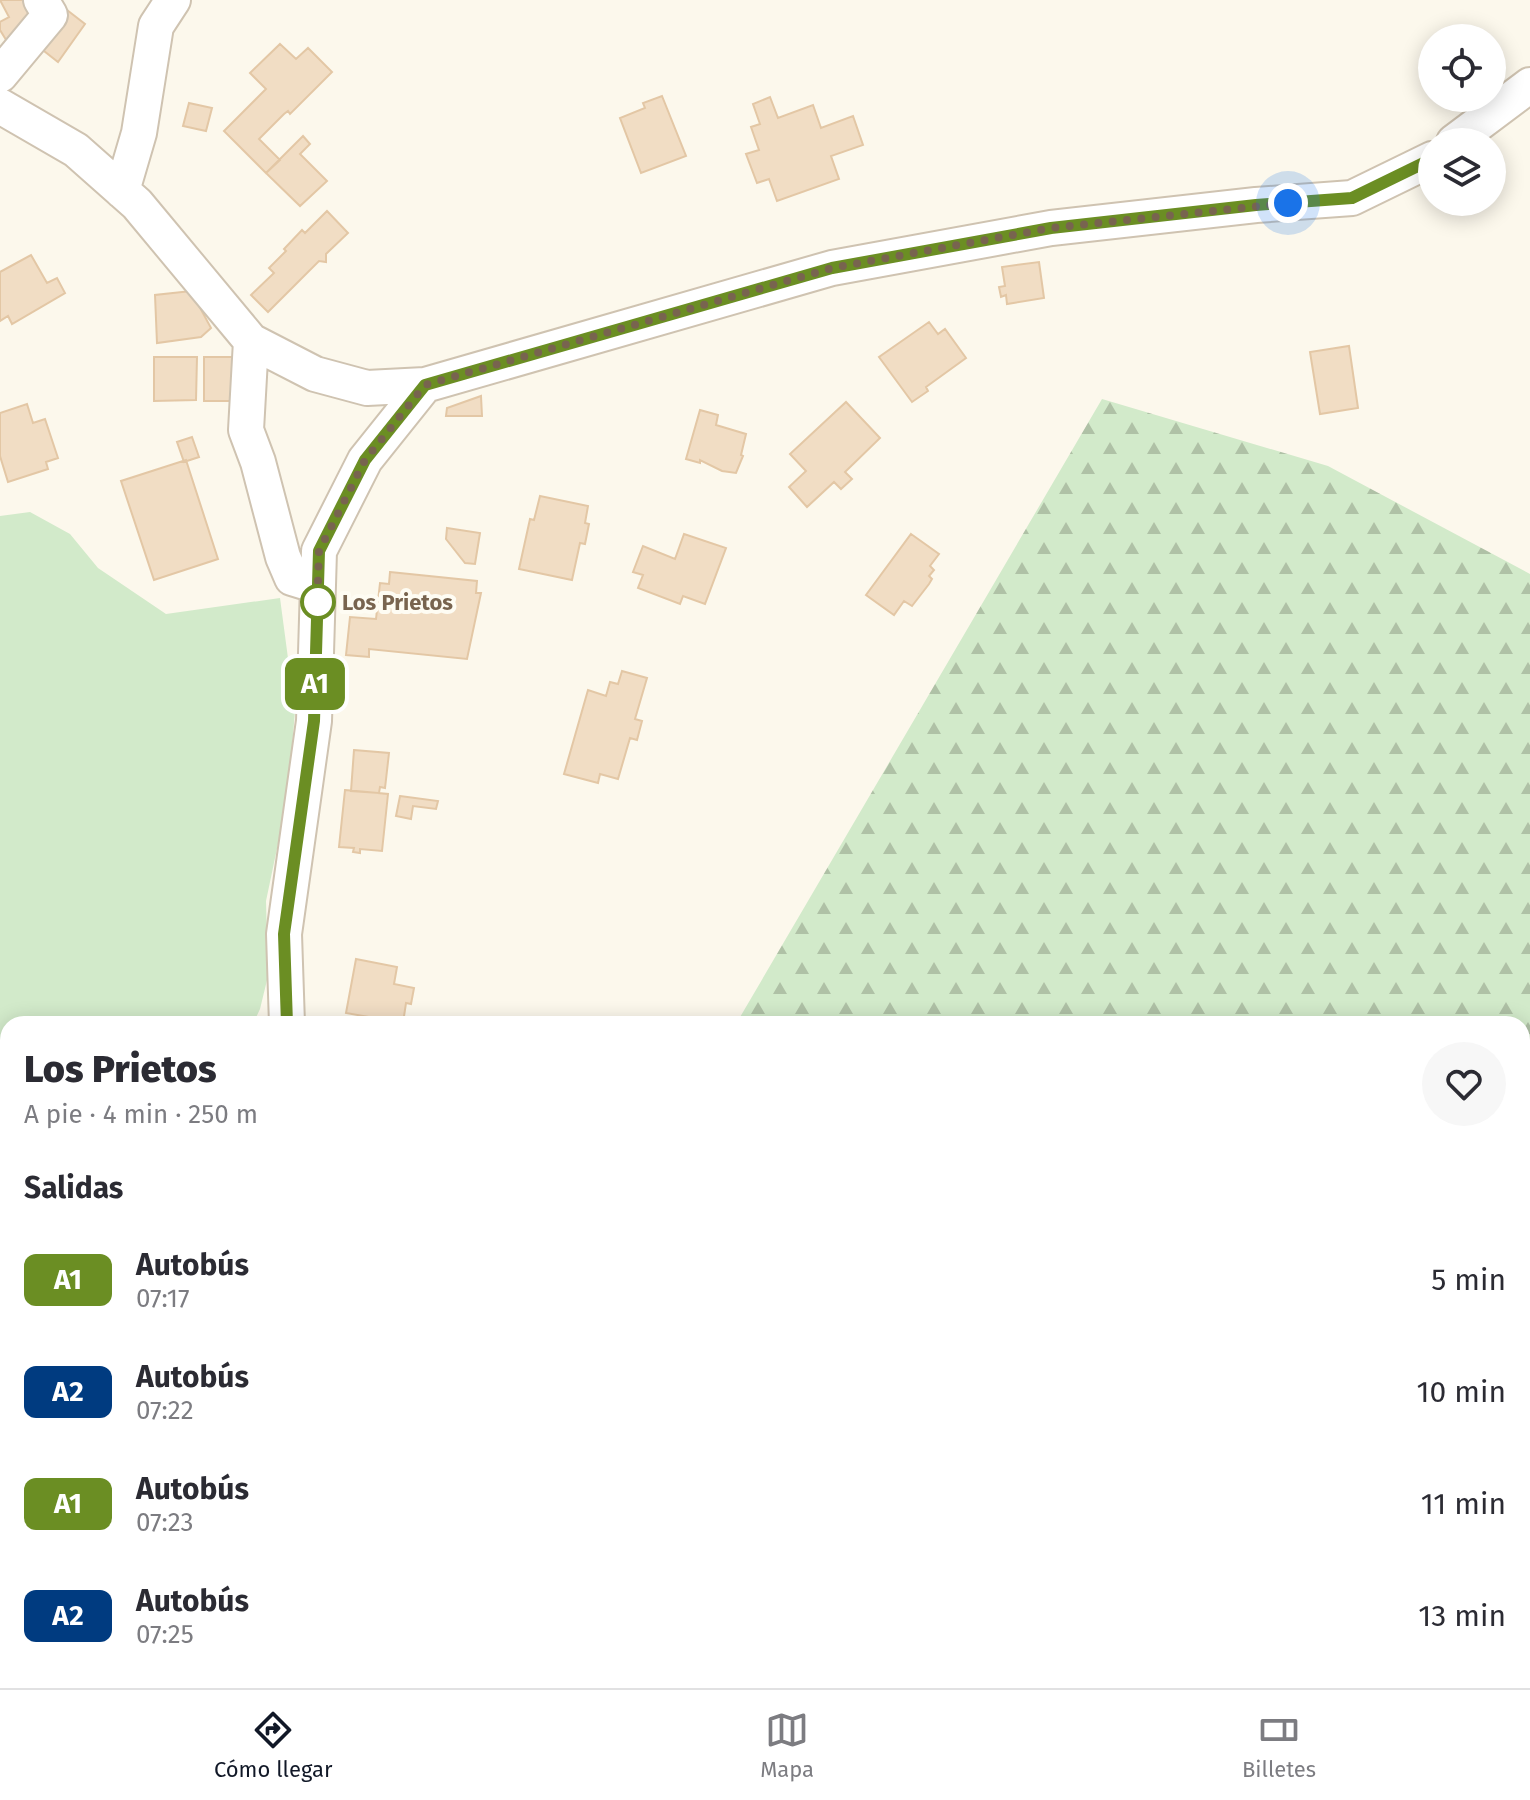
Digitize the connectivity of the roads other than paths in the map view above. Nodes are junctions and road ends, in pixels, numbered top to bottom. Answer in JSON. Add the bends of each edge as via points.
{"nodes":[{"id":1,"x":41,"y":0,"type":"edge"},
{"id":2,"x":173,"y":0,"type":"edge"},
{"id":3,"x":0,"y":75,"type":"edge"},
{"id":4,"x":1530,"y":85,"type":"edge"},
{"id":5,"x":0,"y":106,"type":"edge"},
{"id":6,"x":1473,"y":128,"type":"edge"},
{"id":7,"x":1418,"y":166,"type":"edge"},
{"id":8,"x":122,"y":191,"type":"junction"},
{"id":9,"x":251,"y":341,"type":"junction"},
{"id":10,"x":425,"y":385,"type":"junction"},
{"id":11,"x":318,"y":586,"type":"junction"},
{"id":12,"x":287,"y":1016,"type":"edge"}],
"edges":[{"from":1,"to":3,"type":"street","via":[[50,15]]},
{"from":2,"to":8,"type":"street","via":[[156,26],[139,133]]},
{"from":4,"to":6,"type":"street"},
{"from":5,"to":8,"type":"street","via":[[76,150]]},
{"from":7,"to":10,"type":"street","via":[[1352,198],[1051,228],[832,268]]},
{"from":8,"to":9,"type":"street"},
{"from":9,"to":10,"type":"street","via":[[315,374],[367,388]]},
{"from":9,"to":11,"type":"street","via":[[246,430],[292,578]]},
{"from":10,"to":11,"type":"street","via":[[365,460],[319,551]]},
{"from":11,"to":12,"type":"street","via":[[314,721],[284,934]]}]}
